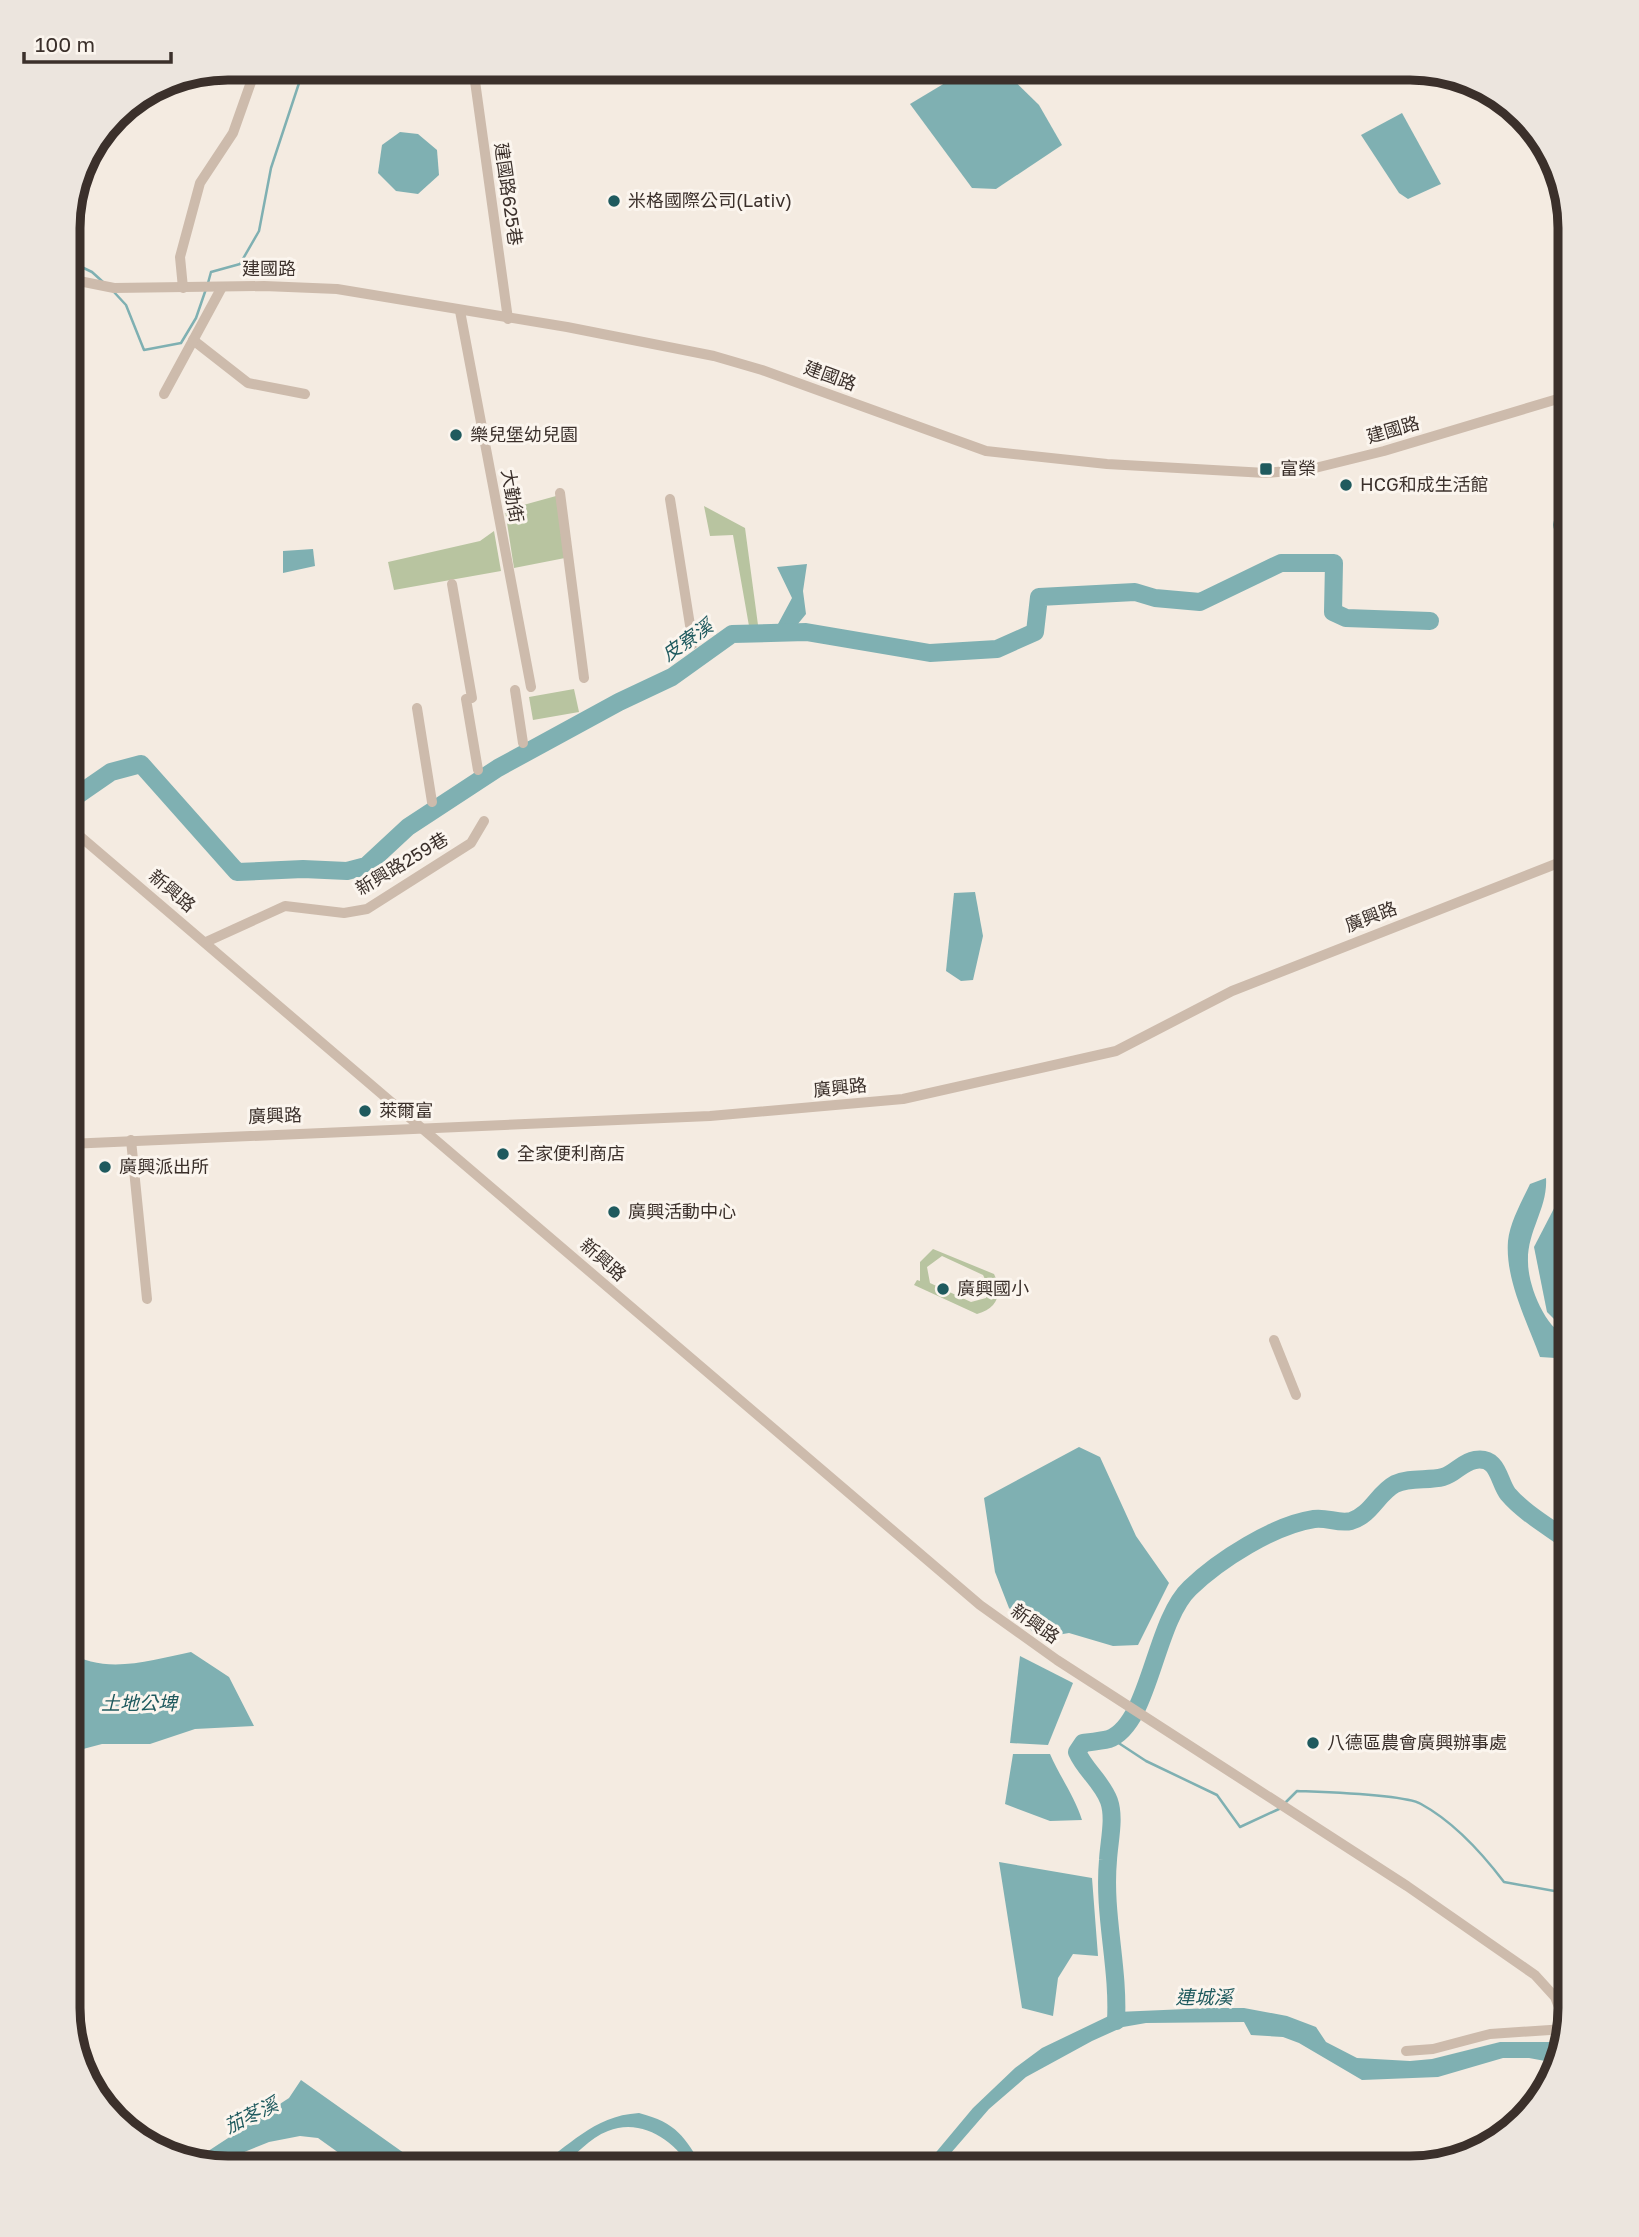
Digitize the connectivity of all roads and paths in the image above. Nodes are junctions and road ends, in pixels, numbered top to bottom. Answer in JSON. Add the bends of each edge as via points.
{"nodes":[{"id":1,"x":251,"y":81,"type":"edge"},
{"id":2,"x":475,"y":81,"type":"edge"},
{"id":3,"x":81,"y":282,"type":"edge"},
{"id":4,"x":211,"y":287,"type":"junction"},
{"id":5,"x":183,"y":288,"type":"junction"},
{"id":6,"x":460,"y":311,"type":"junction"},
{"id":7,"x":508,"y":319,"type":"junction"},
{"id":8,"x":193,"y":340,"type":"junction"},
{"id":9,"x":163,"y":394,"type":"dead end"},
{"id":10,"x":305,"y":394,"type":"dead end"},
{"id":11,"x":1558,"y":398,"type":"edge"},
{"id":12,"x":560,"y":493,"type":"dead end"},
{"id":13,"x":670,"y":499,"type":"dead end"},
{"id":14,"x":452,"y":584,"type":"dead end"},
{"id":15,"x":693,"y":644,"type":"dead end"},
{"id":16,"x":584,"y":678,"type":"dead end"},
{"id":17,"x":531,"y":687,"type":"dead end"},
{"id":18,"x":515,"y":690,"type":"dead end"},
{"id":19,"x":417,"y":708,"type":"dead end"},
{"id":20,"x":523,"y":743,"type":"dead end"},
{"id":21,"x":478,"y":770,"type":"dead end"},
{"id":22,"x":432,"y":802,"type":"dead end"},
{"id":23,"x":484,"y":821,"type":"dead end"},
{"id":24,"x":81,"y":836,"type":"edge"},
{"id":25,"x":1558,"y":863,"type":"edge"},
{"id":26,"x":206,"y":942,"type":"junction"},
{"id":27,"x":422,"y":1129,"type":"junction"},
{"id":28,"x":131,"y":1140,"type":"junction"},
{"id":29,"x":80,"y":1143,"type":"edge"},
{"id":30,"x":147,"y":1299,"type":"dead end"},
{"id":31,"x":1274,"y":1340,"type":"dead end"},
{"id":32,"x":1296,"y":1395,"type":"dead end"},
{"id":33,"x":1558,"y":2005,"type":"edge"},
{"id":34,"x":1557,"y":2028,"type":"edge"},
{"id":35,"x":1406,"y":2051,"type":"dead end"}],
"edges":[{"from":1,"to":5,"type":"street","via":[[233,134],[200,183],[180,257]]},
{"from":2,"to":7,"type":"street","name":"建國路625巷"},
{"from":3,"to":5,"type":"street","name":"建國路","via":[[108,288]]},
{"from":4,"to":5,"type":"street","name":"建國路"},
{"from":4,"to":6,"type":"street","name":"建國路","via":[[337,289]]},
{"from":4,"to":8,"type":"street"},
{"from":6,"to":7,"type":"street","name":"建國路"},
{"from":6,"to":17,"type":"street","name":"大勤街"},
{"from":7,"to":11,"type":"street","name":"建國路","via":[[715,356],[986,451],[1107,464],[1266,473],[1311,469]]},
{"from":8,"to":9,"type":"street"},
{"from":8,"to":10,"type":"street","via":[[248,383]]},
{"from":12,"to":16,"type":"street"},
{"from":13,"to":15,"type":"street"},
{"from":14,"to":21,"type":"street"},
{"from":18,"to":20,"type":"street"},
{"from":19,"to":22,"type":"street"},
{"from":23,"to":26,"type":"street","name":"新興路259巷","via":[[471,843],[367,909],[344,913],[285,906]]},
{"from":24,"to":26,"type":"street","name":"新興路"},
{"from":25,"to":27,"type":"street","name":"廣興路","via":[[1232,991],[1126,1047],[1023,1073],[903,1099],[841,1106]]},
{"from":26,"to":27,"type":"street","name":"新興路"},
{"from":27,"to":28,"type":"street","name":"廣興路"},
{"from":27,"to":33,"type":"street","name":"新興路","via":[[980,1605],[1026,1640],[1408,1886],[1535,1975]]},
{"from":28,"to":29,"type":"street","name":"廣興路"},
{"from":28,"to":30,"type":"street"},
{"from":31,"to":32,"type":"street"},
{"from":34,"to":35,"type":"street","via":[[1490,2034]]}]}
